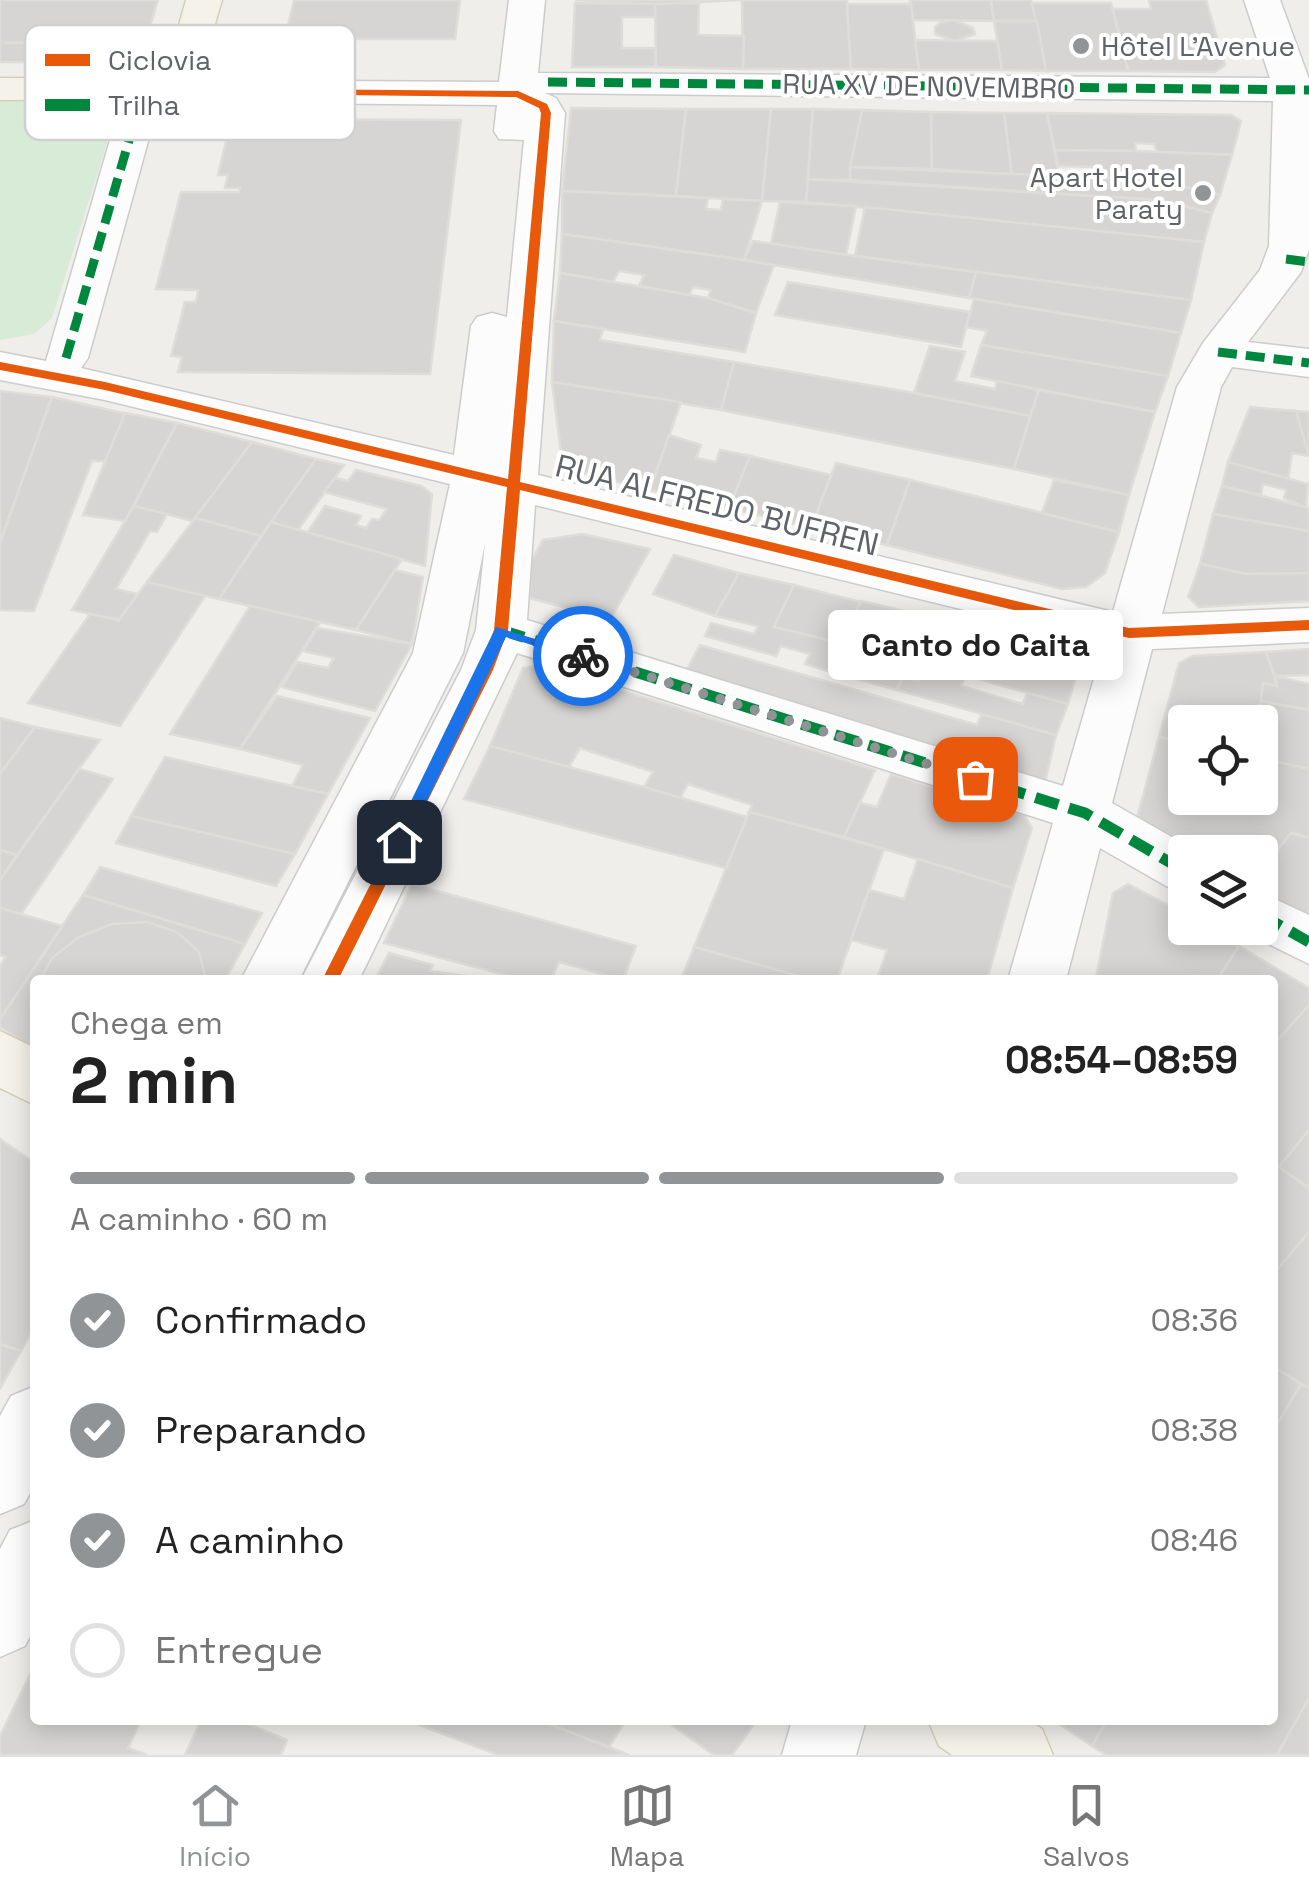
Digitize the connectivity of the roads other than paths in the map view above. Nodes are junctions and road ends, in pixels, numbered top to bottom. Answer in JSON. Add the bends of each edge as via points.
{"nodes":[{"id":1,"x":204,"y":0,"type":"edge"},
{"id":2,"x":527,"y":0,"type":"edge"},
{"id":3,"x":1262,"y":0,"type":"edge"},
{"id":4,"x":197,"y":25,"type":"edge"},
{"id":5,"x":533,"y":88,"type":"junction"},
{"id":6,"x":0,"y":89,"type":"edge"},
{"id":7,"x":25,"y":89,"type":"edge"},
{"id":8,"x":355,"y":90,"type":"edge"},
{"id":9,"x":1296,"y":96,"type":"edge"},
{"id":10,"x":129,"y":140,"type":"edge"},
{"id":11,"x":1297,"y":260,"type":"edge"},
{"id":12,"x":1255,"y":308,"type":"junction"},
{"id":13,"x":1218,"y":352,"type":"junction"},
{"id":14,"x":66,"y":358,"type":"dead end"},
{"id":15,"x":1309,"y":363,"type":"edge"},
{"id":16,"x":0,"y":366,"type":"edge"},
{"id":17,"x":496,"y":480,"type":"junction"},
{"id":18,"x":1309,"y":625,"type":"edge"},
{"id":19,"x":501,"y":630,"type":"junction"},
{"id":20,"x":1129,"y":633,"type":"junction"},
{"id":21,"x":1084,"y":814,"type":"junction"},
{"id":22,"x":1168,"y":861,"type":"edge"},
{"id":23,"x":1278,"y":924,"type":"edge"},
{"id":24,"x":1309,"y":942,"type":"edge"},
{"id":25,"x":273,"y":975,"type":"edge"},
{"id":26,"x":333,"y":975,"type":"edge"},
{"id":27,"x":1038,"y":975,"type":"edge"},
{"id":28,"x":0,"y":1056,"type":"edge"},
{"id":29,"x":30,"y":1077,"type":"edge"},
{"id":30,"x":30,"y":1427,"type":"edge"},
{"id":31,"x":0,"y":1481,"type":"edge"},
{"id":32,"x":30,"y":1564,"type":"edge"},
{"id":33,"x":0,"y":1621,"type":"edge"},
{"id":34,"x":828,"y":1725,"type":"edge"},
{"id":35,"x":972,"y":1725,"type":"edge"},
{"id":36,"x":819,"y":1755,"type":"edge"},
{"id":37,"x":1016,"y":1755,"type":"edge"}],
"edges":[{"from":1,"to":4,"type":"main road"},
{"from":2,"to":5,"type":"street"},
{"from":3,"to":9,"type":"street"},
{"from":5,"to":8,"type":"street","name":"RUA XV DE NOVEMBRO"},
{"from":5,"to":9,"type":"street","name":"RUA XV DE NOVEMBRO"},
{"from":5,"to":17,"type":"street"},
{"from":6,"to":7,"type":"main road","name":"RUA XV DE NOVEMBRO"},
{"from":9,"to":11,"type":"street"},
{"from":9,"to":12,"type":"street","via":[[1265,154],[1254,203]]},
{"from":10,"to":14,"type":"street"},
{"from":11,"to":12,"type":"street"},
{"from":12,"to":13,"type":"street"},
{"from":13,"to":15,"type":"street"},
{"from":13,"to":20,"type":"street","via":[[1199,387]]},
{"from":16,"to":17,"type":"street","name":"RUA ALFREDO BUFREN"},
{"from":17,"to":19,"type":"street"},
{"from":17,"to":20,"type":"street","name":"RUA ALFREDO BUFREN"},
{"from":17,"to":25,"type":"street","via":[[438,653]]},
{"from":18,"to":20,"type":"street","name":"RUA ALFREDO BUFREN"},
{"from":19,"to":21,"type":"street"},
{"from":19,"to":26,"type":"street"},
{"from":20,"to":21,"type":"street"},
{"from":21,"to":22,"type":"street"},
{"from":21,"to":27,"type":"street"},
{"from":23,"to":24,"type":"street"},
{"from":28,"to":29,"type":"main road"},
{"from":30,"to":31,"type":"street"},
{"from":32,"to":33,"type":"street"},
{"from":34,"to":36,"type":"street"},
{"from":35,"to":37,"type":"main road"}]}
